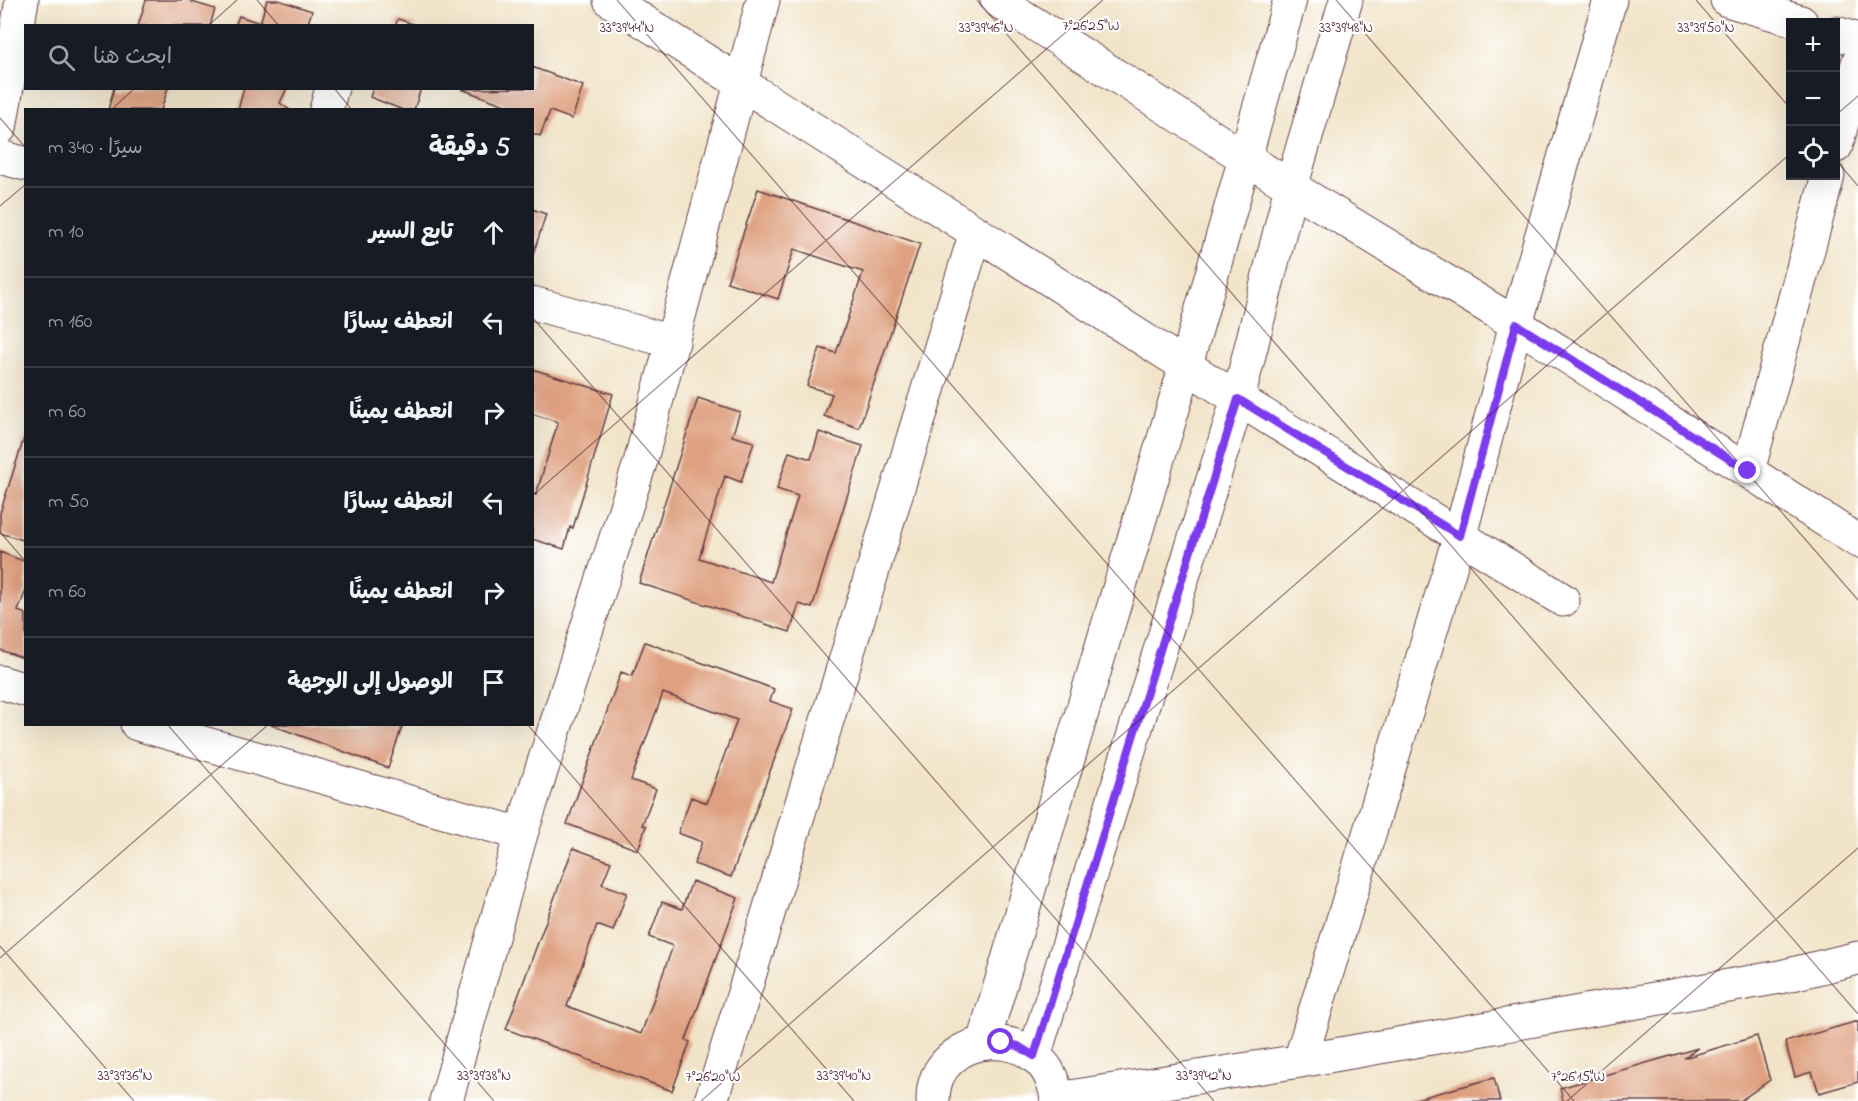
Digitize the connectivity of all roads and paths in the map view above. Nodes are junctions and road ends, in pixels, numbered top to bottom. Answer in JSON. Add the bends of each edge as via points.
{"nodes":[{"id":1,"x":22,"y":0,"type":"edge"},
{"id":2,"x":610,"y":0,"type":"edge"},
{"id":3,"x":763,"y":0,"type":"edge"},
{"id":4,"x":997,"y":0,"type":"edge"},
{"id":5,"x":1290,"y":0,"type":"edge"},
{"id":6,"x":1346,"y":0,"type":"edge"},
{"id":7,"x":1610,"y":0,"type":"edge"},
{"id":8,"x":1728,"y":0,"type":"edge"},
{"id":9,"x":1788,"y":18,"type":"edge"},
{"id":10,"x":1840,"y":34,"type":"edge"},
{"id":11,"x":1858,"y":40,"type":"edge"},
{"id":12,"x":1858,"y":63,"type":"edge"},
{"id":13,"x":739,"y":83,"type":"junction"},
{"id":14,"x":331,"y":90,"type":"edge"},
{"id":15,"x":327,"y":108,"type":"edge"},
{"id":16,"x":0,"y":128,"type":"edge"},
{"id":17,"x":1840,"y":131,"type":"edge"},
{"id":18,"x":0,"y":157,"type":"edge"},
{"id":19,"x":1243,"y":158,"type":"junction"},
{"id":20,"x":24,"y":163,"type":"edge"},
{"id":21,"x":1827,"y":180,"type":"edge"},
{"id":22,"x":1291,"y":187,"type":"junction"},
{"id":23,"x":976,"y":232,"type":"junction"},
{"id":24,"x":534,"y":304,"type":"edge"},
{"id":25,"x":1516,"y":324,"type":"junction"},
{"id":26,"x":673,"y":342,"type":"junction"},
{"id":27,"x":1186,"y":365,"type":"junction"},
{"id":28,"x":1238,"y":399,"type":"junction"},
{"id":29,"x":1748,"y":471,"type":"junction"},
{"id":30,"x":1460,"y":536,"type":"junction"},
{"id":31,"x":1858,"y":541,"type":"edge"},
{"id":32,"x":1563,"y":600,"type":"dead end"},
{"id":33,"x":0,"y":682,"type":"edge"},
{"id":34,"x":24,"y":689,"type":"edge"},
{"id":35,"x":147,"y":726,"type":"edge"},
{"id":36,"x":521,"y":834,"type":"junction"},
{"id":37,"x":1858,"y":958,"type":"edge"},
{"id":38,"x":983,"y":1043,"type":"junction"},
{"id":39,"x":1034,"y":1056,"type":"junction"},
{"id":40,"x":1300,"y":1061,"type":"junction"},
{"id":41,"x":1057,"y":1100,"type":"edge"},
{"id":42,"x":446,"y":1101,"type":"edge"},
{"id":43,"x":711,"y":1101,"type":"edge"},
{"id":44,"x":933,"y":1101,"type":"edge"}],
"edges":[{"from":1,"to":16,"type":"street"},
{"from":2,"to":13,"type":"street"},
{"from":3,"to":13,"type":"street"},
{"from":4,"to":19,"type":"street"},
{"from":5,"to":19,"type":"street"},
{"from":6,"to":22,"type":"street"},
{"from":7,"to":25,"type":"street"},
{"from":8,"to":9,"type":"street"},
{"from":10,"to":11,"type":"street"},
{"from":12,"to":17,"type":"street"},
{"from":13,"to":23,"type":"street"},
{"from":13,"to":26,"type":"street"},
{"from":14,"to":15,"type":"street"},
{"from":18,"to":20,"type":"street"},
{"from":19,"to":22,"type":"street"},
{"from":19,"to":27,"type":"street"},
{"from":21,"to":29,"type":"street"},
{"from":22,"to":25,"type":"street"},
{"from":22,"to":28,"type":"street"},
{"from":23,"to":27,"type":"street"},
{"from":23,"to":43,"type":"street"},
{"from":24,"to":26,"type":"street"},
{"from":25,"to":29,"type":"street"},
{"from":25,"to":30,"type":"street"},
{"from":26,"to":36,"type":"street","via":[[640,463]]},
{"from":27,"to":28,"type":"street"},
{"from":27,"to":38,"type":"street"},
{"from":28,"to":30,"type":"street"},
{"from":28,"to":39,"type":"street"},
{"from":29,"to":31,"type":"street"},
{"from":30,"to":32,"type":"street"},
{"from":30,"to":40,"type":"street"},
{"from":33,"to":34,"type":"street"},
{"from":35,"to":36,"type":"street"},
{"from":36,"to":42,"type":"street"},
{"from":37,"to":40,"type":"street","via":[[1780,977]]},
{"from":38,"to":39,"type":"street","via":[[1018,1046]]},
{"from":38,"to":44,"type":"street","via":[[964,1049],[949,1062],[938,1077]]},
{"from":39,"to":41,"type":"street","via":[[1054,1083]]},
{"from":40,"to":41,"type":"street"}]}
